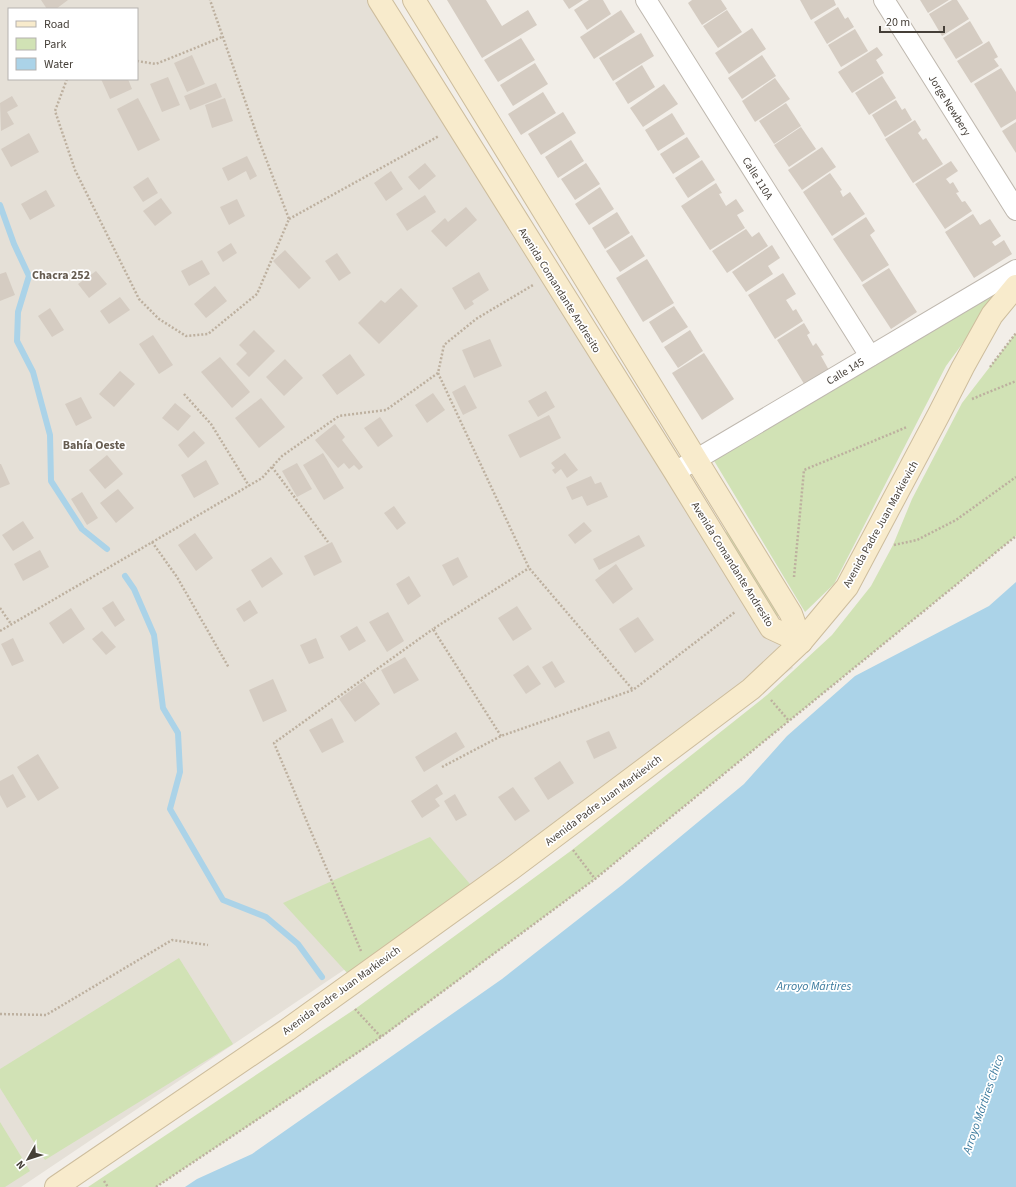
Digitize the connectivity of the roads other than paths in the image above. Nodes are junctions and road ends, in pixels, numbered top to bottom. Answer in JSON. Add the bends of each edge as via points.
{"nodes":[{"id":1,"x":378,"y":0,"type":"edge"},
{"id":2,"x":414,"y":0,"type":"edge"},
{"id":3,"x":646,"y":0,"type":"edge"},
{"id":4,"x":884,"y":0,"type":"edge"},
{"id":5,"x":1016,"y":210,"type":"edge"},
{"id":6,"x":1016,"y":270,"type":"edge"},
{"id":7,"x":1016,"y":286,"type":"edge"},
{"id":8,"x":870,"y":356,"type":"junction"},
{"id":9,"x":697,"y":459,"type":"junction"},
{"id":10,"x":675,"y":472,"type":"junction"},
{"id":11,"x":801,"y":642,"type":"junction"},
{"id":12,"x":56,"y":1187,"type":"edge"}],
"edges":[{"from":1,"to":10,"type":"main road","name":"Avenida Comandante Andresito"},
{"from":2,"to":9,"type":"main road","name":"Avenida Comandante Andresito"},
{"from":3,"to":8,"type":"street","name":"Calle 110A"},
{"from":4,"to":5,"type":"street","name":"Jorge Newbery"},
{"from":6,"to":8,"type":"street","name":"Calle 145"},
{"from":7,"to":11,"type":"main road","name":"Avenida Padre Juan Markievich","via":[[992,315],[847,587]]},
{"from":8,"to":9,"type":"street","name":"Calle 145"},
{"from":9,"to":10,"type":"street","name":"Calle 145"},
{"from":9,"to":11,"type":"main road","name":"Avenida Comandante Andresito","via":[[791,614]]},
{"from":10,"to":11,"type":"main road","name":"Avenida Comandante Andresito","via":[[772,628]]},
{"from":11,"to":12,"type":"main road","name":"Avenida Padre Juan Markievich","via":[[751,689],[517,864],[287,1030]]}]}
